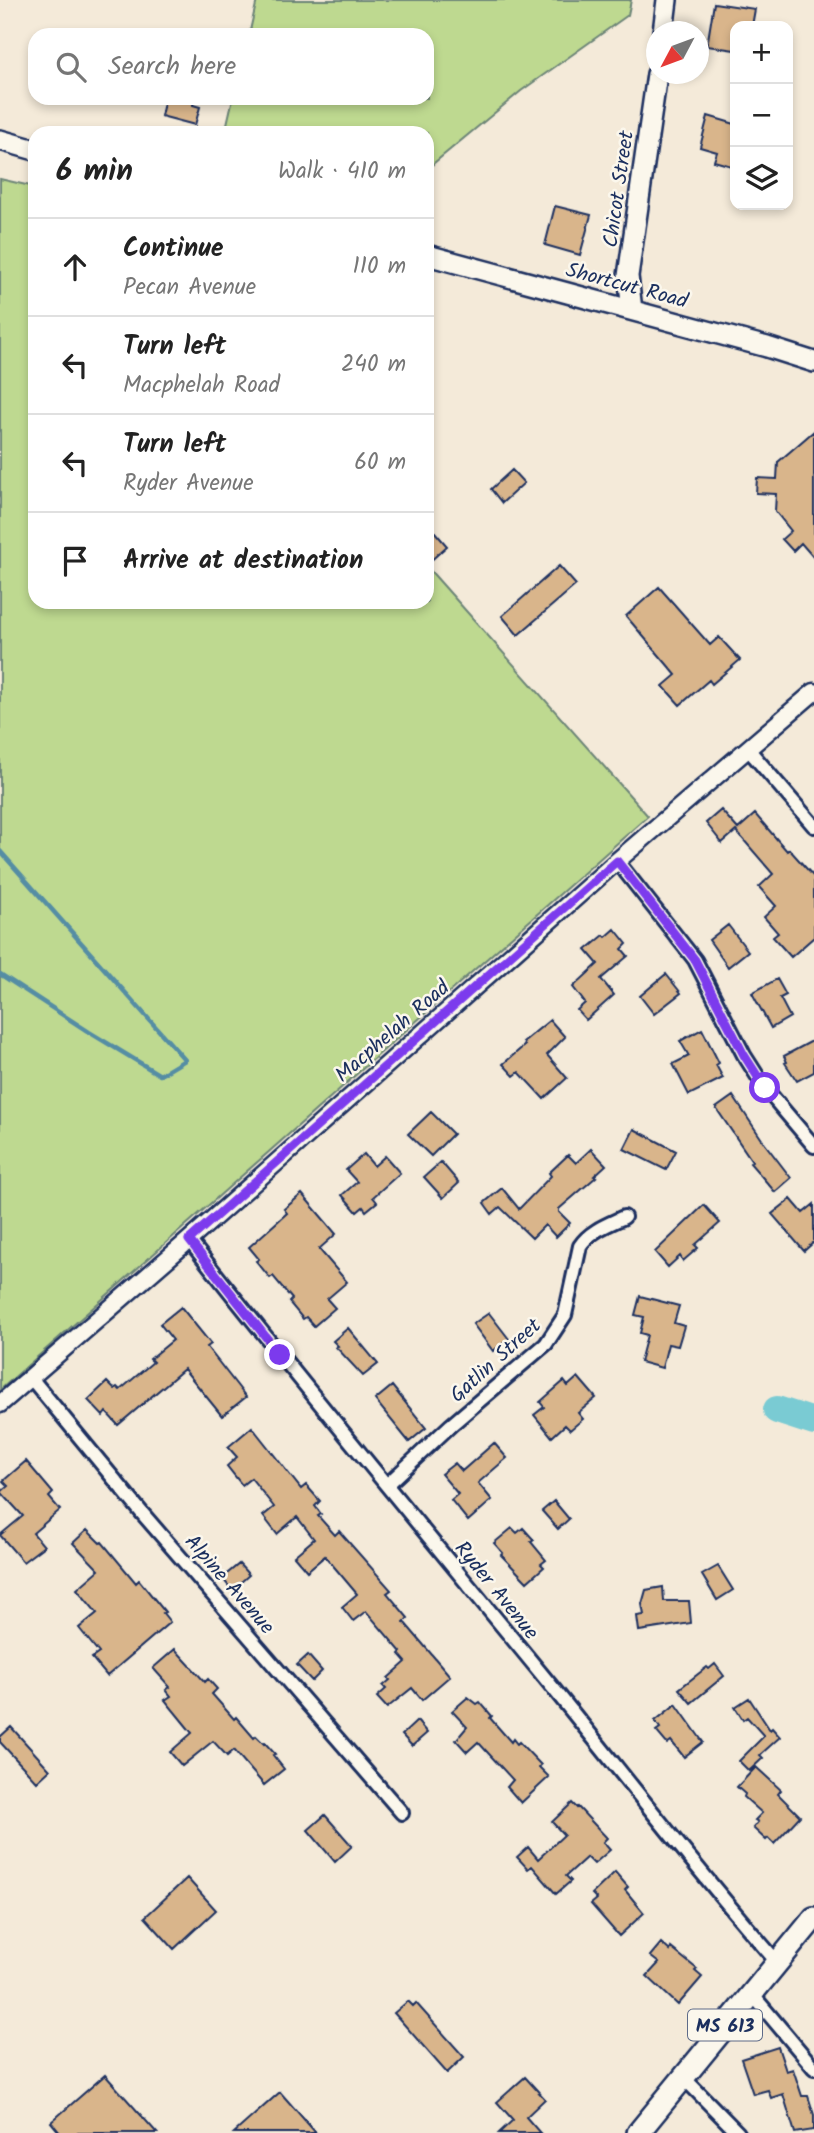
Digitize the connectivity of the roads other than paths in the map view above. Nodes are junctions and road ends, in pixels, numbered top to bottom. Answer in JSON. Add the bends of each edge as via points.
{"nodes":[{"id":1,"x":667,"y":0,"type":"edge"},
{"id":2,"x":664,"y":21,"type":"edge"},
{"id":3,"x":656,"y":84,"type":"edge"},
{"id":4,"x":0,"y":140,"type":"edge"},
{"id":5,"x":28,"y":148,"type":"edge"},
{"id":6,"x":434,"y":257,"type":"edge"},
{"id":7,"x":632,"y":310,"type":"junction"},
{"id":8,"x":814,"y":362,"type":"edge"},
{"id":9,"x":814,"y":692,"type":"edge"},
{"id":10,"x":748,"y":749,"type":"junction"},
{"id":11,"x":814,"y":825,"type":"edge"},
{"id":12,"x":617,"y":861,"type":"junction"},
{"id":13,"x":814,"y":1146,"type":"edge"},
{"id":14,"x":624,"y":1217,"type":"dead end"},
{"id":15,"x":189,"y":1240,"type":"junction"},
{"id":16,"x":31,"y":1378,"type":"junction"},
{"id":17,"x":0,"y":1404,"type":"edge"},
{"id":18,"x":387,"y":1485,"type":"junction"},
{"id":19,"x":401,"y":1813,"type":"dead end"},
{"id":20,"x":814,"y":1918,"type":"edge"},
{"id":21,"x":777,"y":1962,"type":"junction"},
{"id":22,"x":751,"y":1993,"type":"junction"},
{"id":23,"x":814,"y":2068,"type":"edge"},
{"id":24,"x":683,"y":2077,"type":"junction"},
{"id":25,"x":638,"y":2133,"type":"edge"},
{"id":26,"x":738,"y":2133,"type":"edge"}],
"edges":[{"from":1,"to":2,"type":"main road"},
{"from":3,"to":7,"type":"main road","name":"Chicot Street","via":[[628,276]]},
{"from":4,"to":5,"type":"main road"},
{"from":6,"to":7,"type":"main road","name":"Shortcut Road"},
{"from":7,"to":8,"type":"main road","name":"Shortcut Road"},
{"from":9,"to":10,"type":"street","name":"Macphelah Road"},
{"from":10,"to":11,"type":"street"},
{"from":10,"to":12,"type":"street","name":"Macphelah Road"},
{"from":12,"to":13,"type":"street","via":[[695,960],[765,1088]]},
{"from":12,"to":15,"type":"street","name":"Macphelah Road"},
{"from":14,"to":18,"type":"street","name":"Gatlin Street","via":[[596,1230],[580,1246],[565,1315],[546,1344]]},
{"from":15,"to":16,"type":"street","name":"Macphelah Road"},
{"from":15,"to":18,"type":"street","name":"Ryder Avenue"},
{"from":16,"to":17,"type":"street","name":"Macphelah Road"},
{"from":16,"to":19,"type":"street","name":"Alpine Avenue"},
{"from":18,"to":21,"type":"street","name":"Ryder Avenue"},
{"from":20,"to":21,"type":"main road","number":"MS 613"},
{"from":21,"to":22,"type":"main road","number":"MS 613"},
{"from":22,"to":23,"type":"street"},
{"from":22,"to":24,"type":"main road","number":"MS 613"},
{"from":24,"to":25,"type":"main road","number":"MS 613"},
{"from":24,"to":26,"type":"street"}]}
